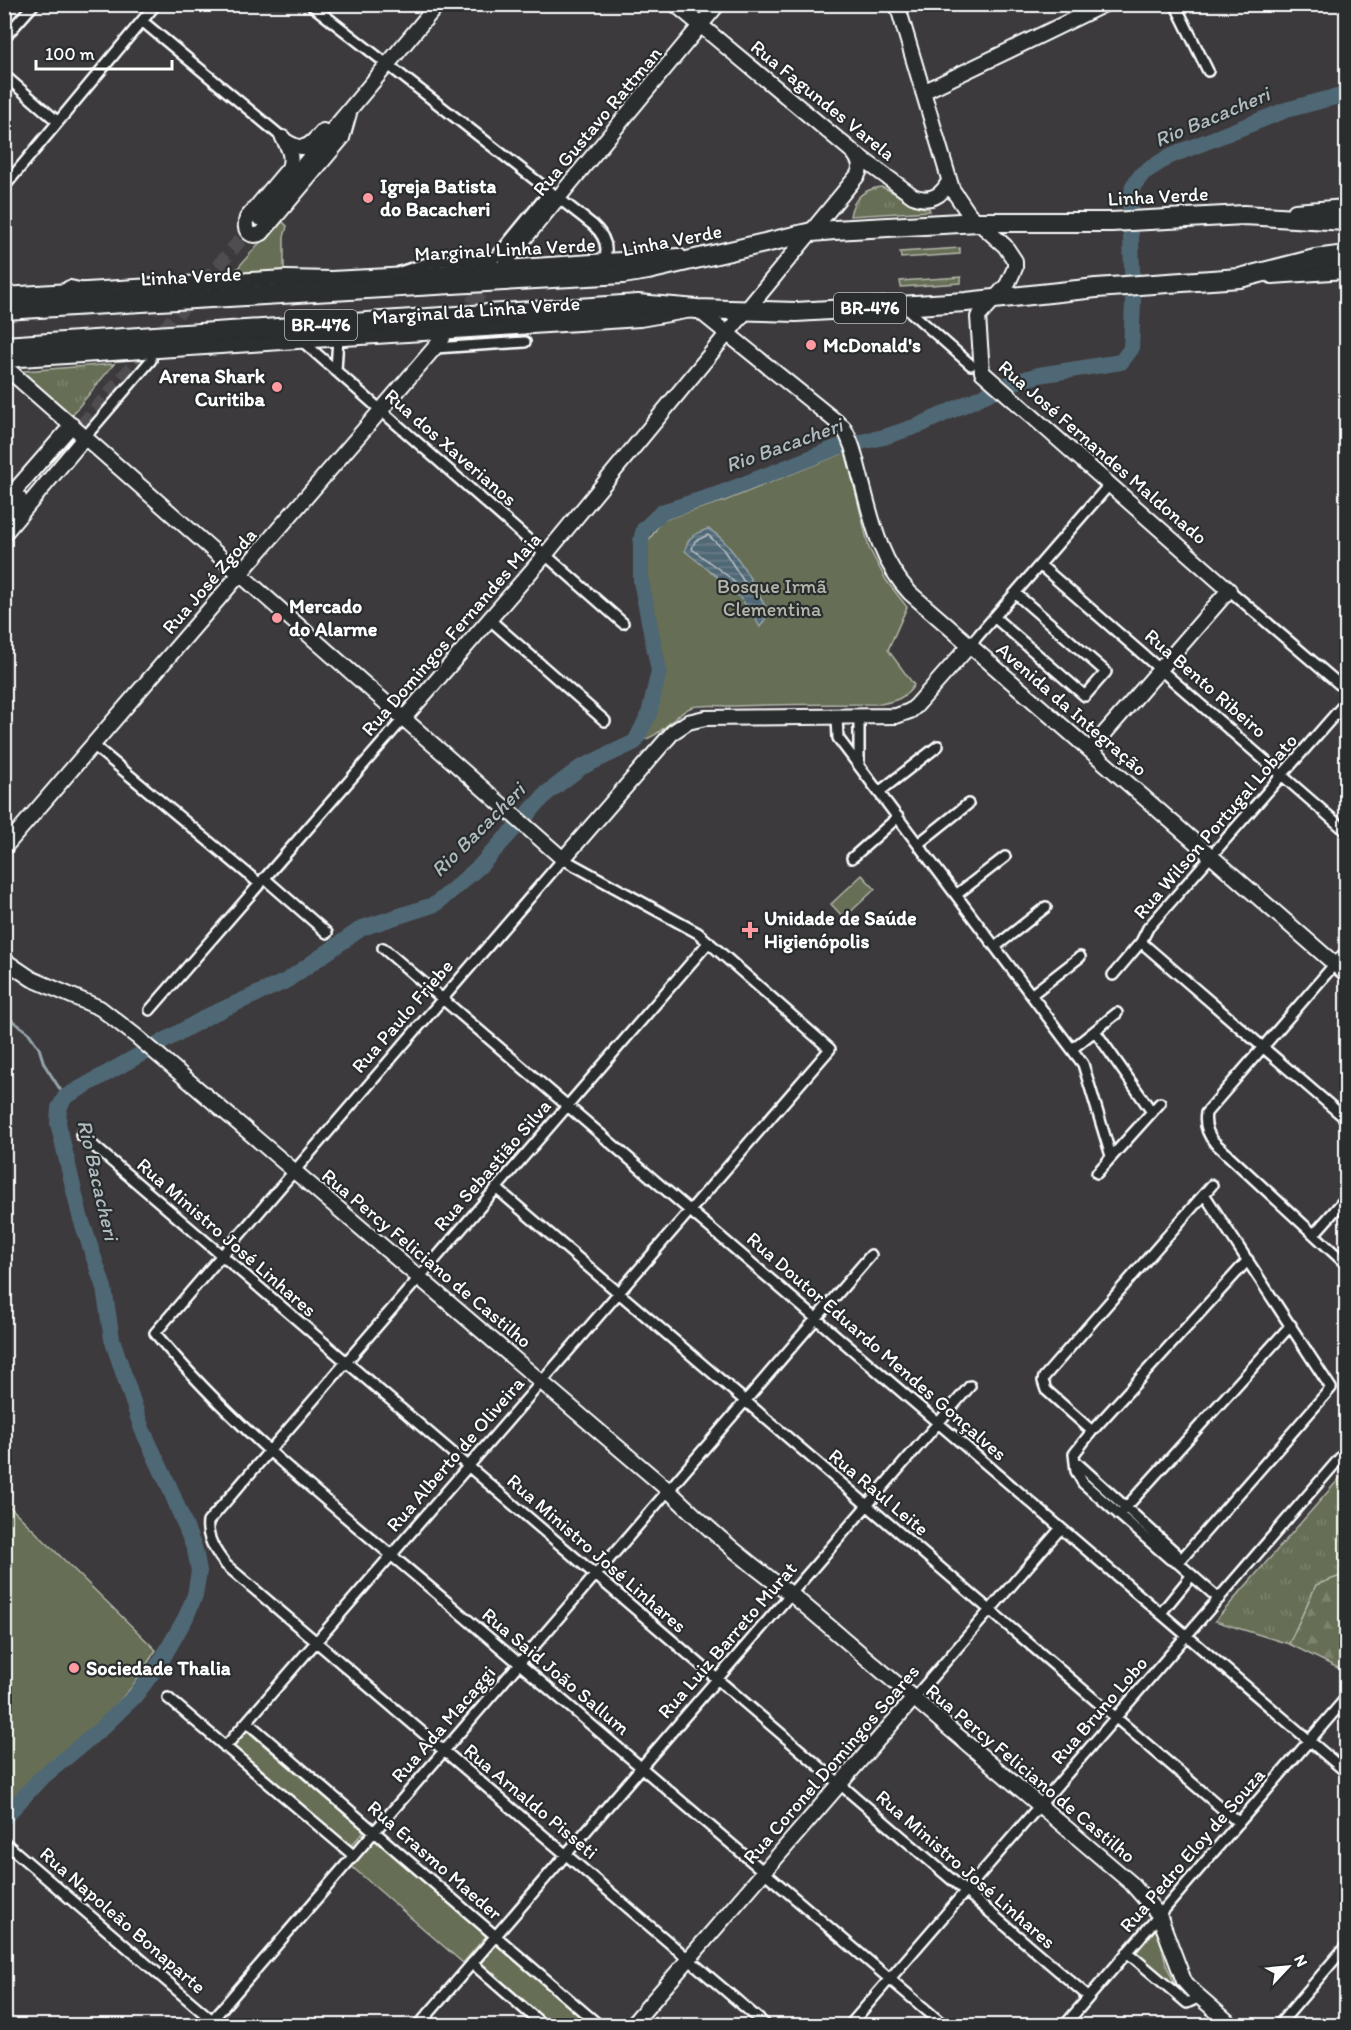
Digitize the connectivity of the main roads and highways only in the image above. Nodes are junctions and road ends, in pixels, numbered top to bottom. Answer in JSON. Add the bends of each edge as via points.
{"nodes":[{"id":1,"x":438,"y":4,"type":"edge"},
{"id":2,"x":675,"y":4,"type":"edge"},
{"id":3,"x":718,"y":4,"type":"edge"},
{"id":4,"x":897,"y":4,"type":"edge"},
{"id":5,"x":1105,"y":4,"type":"edge"},
{"id":6,"x":700,"y":26,"type":"junction"},
{"id":7,"x":923,"y":92,"type":"junction"},
{"id":8,"x":349,"y":113,"type":"junction"},
{"id":9,"x":854,"y":152,"type":"junction"},
{"id":10,"x":949,"y":181,"type":"junction"},
{"id":11,"x":1347,"y":207,"type":"edge"},
{"id":12,"x":1244,"y":215,"type":"junction"},
{"id":13,"x":259,"y":218,"type":"tunnel mouth"},
{"id":14,"x":1347,"y":221,"type":"edge"},
{"id":15,"x":978,"y":222,"type":"junction"},
{"id":16,"x":812,"y":232,"type":"junction"},
{"id":17,"x":730,"y":252,"type":"junction"},
{"id":18,"x":1347,"y":255,"type":"edge"},
{"id":19,"x":506,"y":261,"type":"dead end"},
{"id":20,"x":1347,"y":272,"type":"edge"},
{"id":21,"x":390,"y":276,"type":"joint"},
{"id":22,"x":1240,"y":278,"type":"junction"},
{"id":23,"x":70,"y":290,"type":"junction"},
{"id":24,"x":4,"y":295,"type":"edge"},
{"id":25,"x":993,"y":300,"type":"junction"},
{"id":26,"x":124,"y":302,"type":"junction"},
{"id":27,"x":697,"y":309,"type":"junction"},
{"id":28,"x":4,"y":310,"type":"edge"},
{"id":29,"x":746,"y":312,"type":"junction"},
{"id":30,"x":728,"y":334,"type":"junction"},
{"id":31,"x":439,"y":343,"type":"road end"},
{"id":32,"x":4,"y":346,"type":"edge"},
{"id":33,"x":4,"y":360,"type":"edge"},
{"id":34,"x":4,"y":366,"type":"edge"},
{"id":35,"x":72,"y":425,"type":"junction"},
{"id":36,"x":86,"y":437,"type":"junction"},
{"id":37,"x":68,"y":441,"type":"tunnel mouth"},
{"id":38,"x":4,"y":503,"type":"edge"},
{"id":39,"x":4,"y":515,"type":"edge"},
{"id":40,"x":4,"y":534,"type":"edge"},
{"id":41,"x":240,"y":574,"type":"junction"},
{"id":42,"x":970,"y":645,"type":"junction"},
{"id":43,"x":404,"y":718,"type":"junction"},
{"id":44,"x":1090,"y":750,"type":"junction"},
{"id":45,"x":4,"y":849,"type":"edge"},
{"id":46,"x":4,"y":960,"type":"edge"},
{"id":47,"x":1347,"y":974,"type":"edge"},
{"id":48,"x":914,"y":1698,"type":"junction"},
{"id":49,"x":631,"y":2025,"type":"edge"},
{"id":50,"x":1233,"y":2025,"type":"edge"}],
"edges":[{"from":1,"to":8,"type":"main road"},
{"from":2,"to":6,"type":"main road","name":"Rua Fagundes Varela"},
{"from":3,"to":6,"type":"main road","name":"Rua Gustavo Rattman"},
{"from":4,"to":7,"type":"main road"},
{"from":5,"to":7,"type":"main road"},
{"from":6,"to":9,"type":"main road","name":"Rua Fagundes Varela"},
{"from":6,"to":19,"type":"main road","name":"Rua Gustavo Rattman","via":[[555,194]]},
{"from":7,"to":10,"type":"main road"},
{"from":8,"to":8,"type":"main road","via":[[342,138],[262,233],[250,235],[246,231],[247,218],[289,168],[289,150],[283,138],[299,148],[309,145]]},
{"from":8,"to":13,"type":"main road"},
{"from":9,"to":10,"type":"main road","name":"Rua Fagundes Varela","via":[[920,199],[941,194]]},
{"from":9,"to":16,"type":"main road","name":"Rua Domingos Fernandes Maia","via":[[860,172]]},
{"from":10,"to":15,"type":"main road","via":[[961,204]]},
{"from":11,"to":12,"type":"main road"},
{"from":12,"to":14,"type":"highway","name":"Linha Verde","number":"BR-476"},
{"from":12,"to":15,"type":"highway","name":"Linha Verde","number":"BR-476","via":[[1111,222]]},
{"from":15,"to":16,"type":"highway","name":"Linha Verde","number":"BR-476"},
{"from":15,"to":25,"type":"main road","name":"Rua José Fernandes Maldonado","via":[[1016,261],[1011,279]]},
{"from":16,"to":17,"type":"highway","name":"Linha Verde","number":"BR-476"},
{"from":16,"to":29,"type":"main road","name":"Rua Domingos Fernandes Maia"},
{"from":17,"to":21,"type":"main road","name":"Marginal Linha Verde"},
{"from":17,"to":26,"type":"highway","name":"Linha Verde","number":"BR-476","via":[[609,275]]},
{"from":18,"to":22,"type":"highway","number":"BR-476"},
{"from":20,"to":22,"type":"main road"},
{"from":21,"to":23,"type":"main road","name":"Marginal da Linha Verde"},
{"from":22,"to":25,"type":"highway","number":"BR-476"},
{"from":23,"to":24,"type":"main road","name":"Marginal da Linha Verde"},
{"from":23,"to":26,"type":"highway"},
{"from":25,"to":29,"type":"highway","number":"BR-476"},
{"from":25,"to":44,"type":"main road","name":"Rua José Fernandes Maldonado","via":[[980,312],[977,322],[984,376],[1229,590]]},
{"from":26,"to":28,"type":"highway","name":"Linha Verde","number":"BR-476"},
{"from":27,"to":29,"type":"highway","number":"BR-476"},
{"from":27,"to":30,"type":"main road"},
{"from":27,"to":32,"type":"highway","number":"BR-476","via":[[638,304]]},
{"from":27,"to":33,"type":"main road","name":"Marginal da Linha Verde","via":[[640,319]]},
{"from":29,"to":30,"type":"main road","name":"Rua Domingos Fernandes Maia"},
{"from":30,"to":42,"type":"main road","name":"Avenida da Integração","via":[[843,427],[876,535],[890,567],[910,593]]},
{"from":30,"to":43,"type":"main road","name":"Rua Domingos Fernandes Maia"},
{"from":31,"to":41,"type":"main road","name":"Rua José Zgoda"},
{"from":34,"to":35,"type":"main road"},
{"from":35,"to":36,"type":"main road"},
{"from":35,"to":38,"type":"main road"},
{"from":36,"to":40,"type":"main road"},
{"from":36,"to":41,"type":"main road"},
{"from":37,"to":39,"type":"main road"},
{"from":41,"to":43,"type":"main road"},
{"from":41,"to":45,"type":"main road","name":"Rua José Zgoda"},
{"from":42,"to":43,"type":"main road","name":"Rua Paulo Friebe","via":[[910,711],[896,716],[705,718],[688,722],[563,859]]},
{"from":42,"to":44,"type":"main road","name":"Avenida da Integração"},
{"from":44,"to":47,"type":"main road","name":"Avenida da Integração"},
{"from":46,"to":48,"type":"main road","name":"Rua Percy Feliciano de Castilho","via":[[32,979],[100,1008],[136,1036],[668,1490],[706,1515],[791,1594]]},
{"from":48,"to":49,"type":"main road","name":"Rua Coronel Domingos Soares"},
{"from":48,"to":50,"type":"main road","name":"Rua Percy Feliciano de Castilho","via":[[1131,1883],[1160,1915],[1189,1987]]}]}
